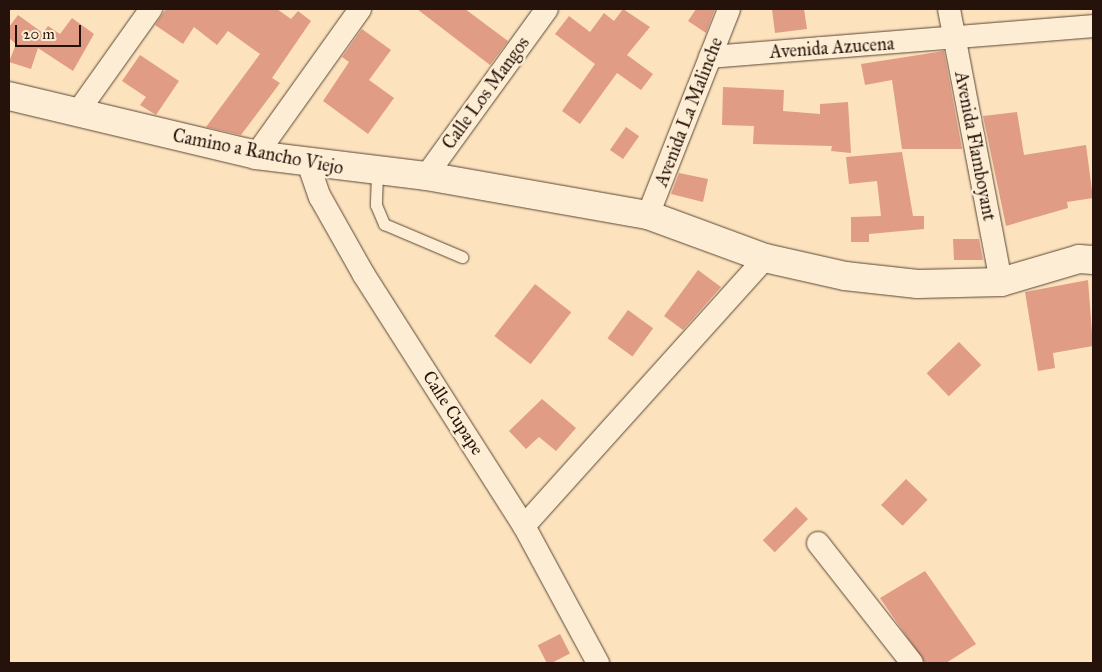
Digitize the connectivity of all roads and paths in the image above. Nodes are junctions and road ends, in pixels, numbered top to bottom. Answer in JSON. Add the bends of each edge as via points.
{"nodes":[{"id":1,"x":151,"y":9,"type":"edge"},
{"id":2,"x":360,"y":9,"type":"edge"},
{"id":3,"x":547,"y":9,"type":"edge"},
{"id":4,"x":729,"y":9,"type":"edge"},
{"id":5,"x":949,"y":9,"type":"edge"},
{"id":6,"x":1093,"y":26,"type":"edge"},
{"id":7,"x":954,"y":38,"type":"junction"},
{"id":8,"x":710,"y":57,"type":"junction"},
{"id":9,"x":9,"y":96,"type":"edge"},
{"id":10,"x":77,"y":113,"type":"junction"},
{"id":11,"x":256,"y":155,"type":"junction"},
{"id":12,"x":308,"y":164,"type":"junction"},
{"id":13,"x":377,"y":174,"type":"junction"},
{"id":14,"x":426,"y":176,"type":"junction"},
{"id":15,"x":648,"y":215,"type":"junction"},
{"id":16,"x":1088,"y":255,"type":"edge"},
{"id":17,"x":462,"y":257,"type":"dead end"},
{"id":18,"x":765,"y":258,"type":"junction"},
{"id":19,"x":1001,"y":282,"type":"junction"},
{"id":20,"x":524,"y":526,"type":"junction"},
{"id":21,"x":818,"y":544,"type":"dead end"},
{"id":22,"x":598,"y":663,"type":"edge"},
{"id":23,"x":912,"y":663,"type":"edge"}],
"edges":[{"from":1,"to":10,"type":"street"},
{"from":2,"to":11,"type":"street"},
{"from":3,"to":14,"type":"street","name":"Calle Los Mangos"},
{"from":4,"to":8,"type":"street","name":"Avenida La Malinche"},
{"from":5,"to":7,"type":"street","name":"Avenida Flamboyant"},
{"from":6,"to":7,"type":"street","name":"Avenida Azucena"},
{"from":7,"to":8,"type":"street","name":"Avenida Azucena"},
{"from":7,"to":19,"type":"street","name":"Avenida Flamboyant"},
{"from":8,"to":15,"type":"street","name":"Avenida La Malinche"},
{"from":9,"to":10,"type":"street","name":"Camino a Rancho Viejo"},
{"from":10,"to":11,"type":"street","name":"Camino a Rancho Viejo"},
{"from":11,"to":12,"type":"street","name":"Camino a Rancho Viejo"},
{"from":12,"to":13,"type":"street","name":"Camino a Rancho Viejo"},
{"from":12,"to":20,"type":"street","name":"Calle Cupape","via":[[320,197],[364,275]]},
{"from":13,"to":14,"type":"street","name":"Camino a Rancho Viejo"},
{"from":13,"to":17,"type":"lane","via":[[376,206],[384,224]]},
{"from":14,"to":15,"type":"street","name":"Camino a Rancho Viejo"},
{"from":15,"to":18,"type":"street","name":"Camino a Rancho Viejo"},
{"from":16,"to":19,"type":"street","name":"Camino a Rancho Viejo"},
{"from":18,"to":19,"type":"street","name":"Camino a Rancho Viejo","via":[[845,276],[918,284]]},
{"from":18,"to":20,"type":"street"},
{"from":20,"to":22,"type":"street","name":"Calle Cupape"},
{"from":21,"to":23,"type":"street"}]}
